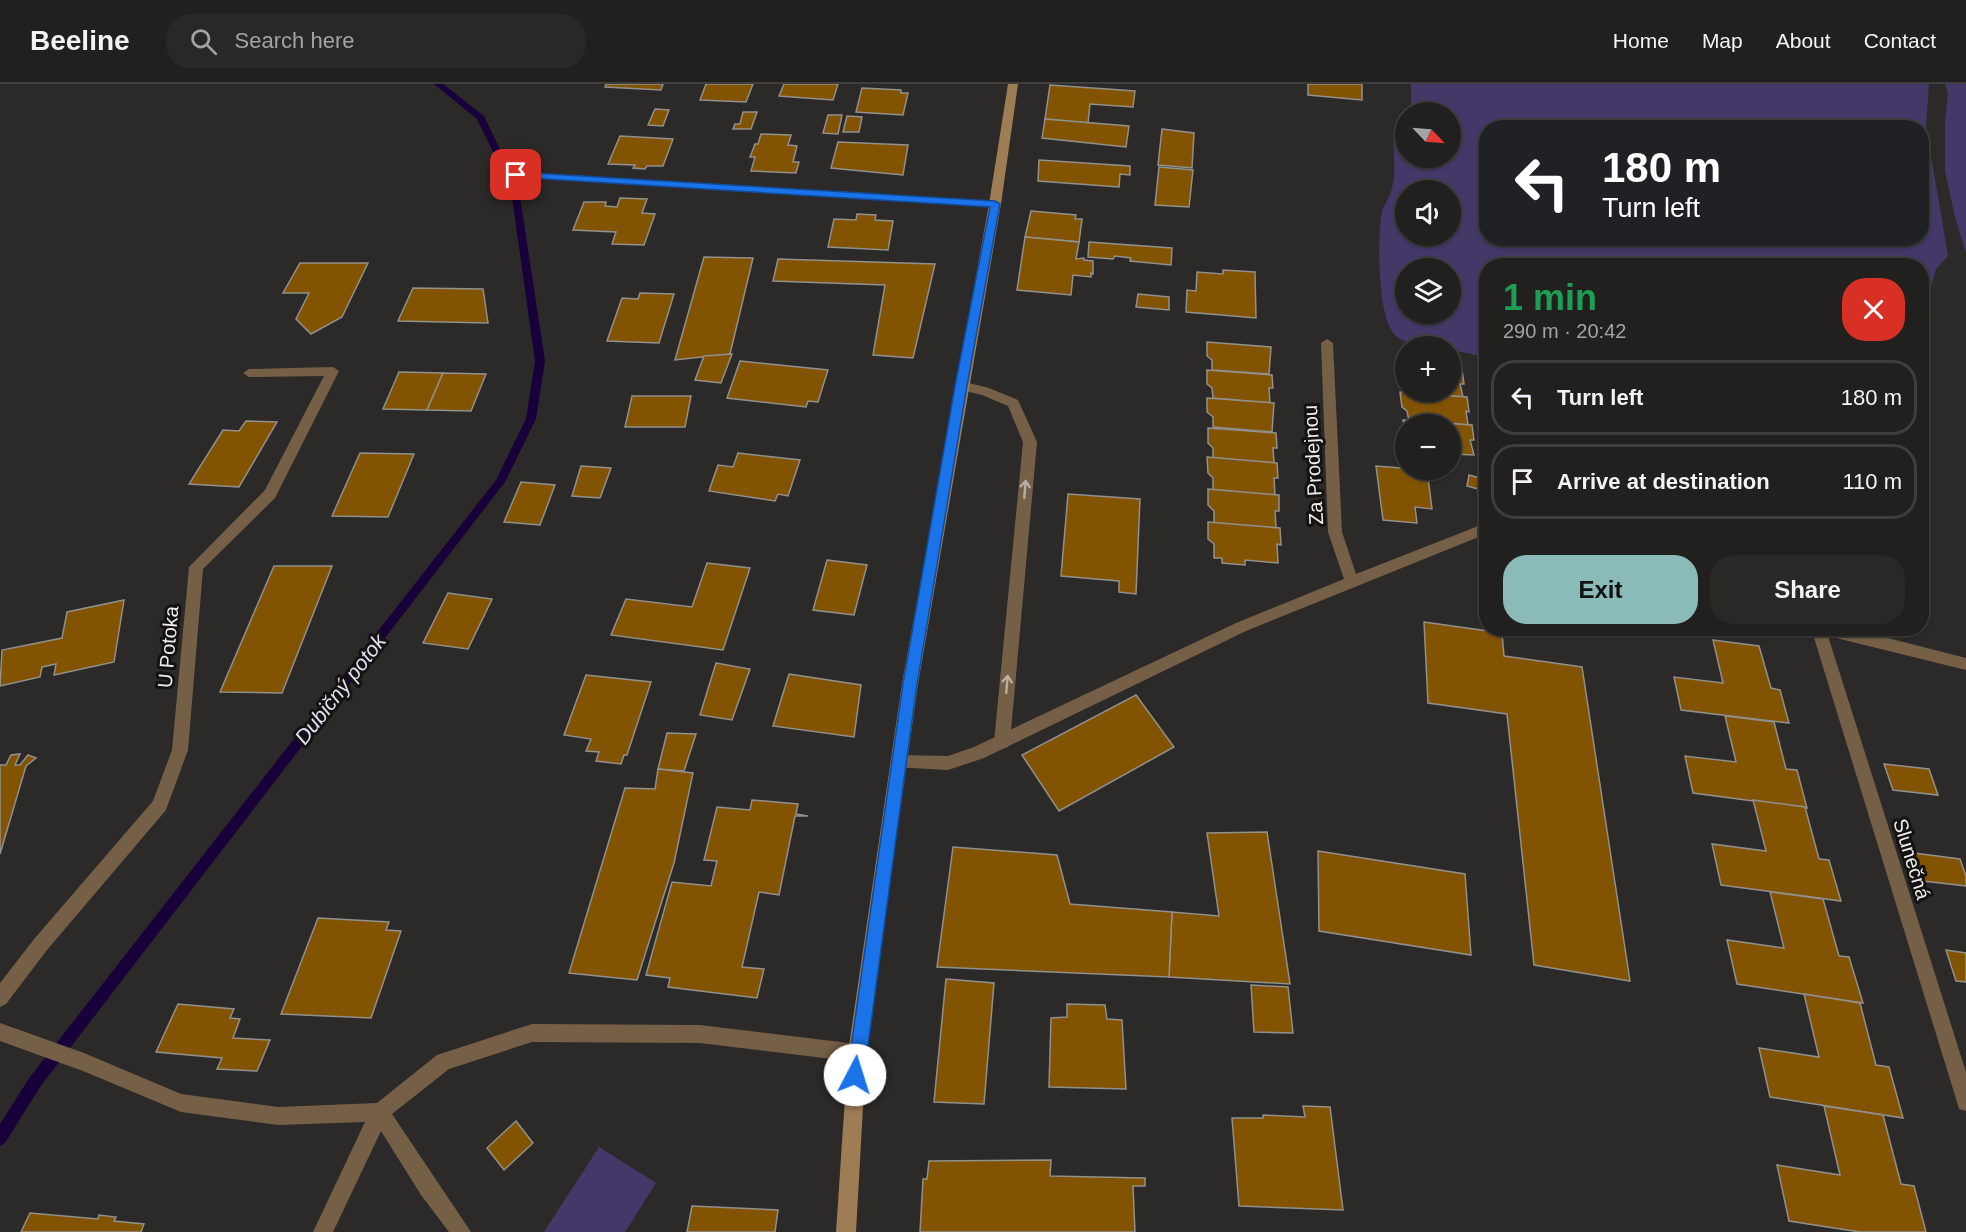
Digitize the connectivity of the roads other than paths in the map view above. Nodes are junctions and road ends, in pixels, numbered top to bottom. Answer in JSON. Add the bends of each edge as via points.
{"nodes":[{"id":1,"x":1013,"y":84,"type":"edge"},
{"id":2,"x":516,"y":175,"type":"dead end"},
{"id":3,"x":995,"y":204,"type":"junction"},
{"id":4,"x":1327,"y":343,"type":"dead end"},
{"id":5,"x":249,"y":373,"type":"dead end"},
{"id":6,"x":961,"y":386,"type":"junction"},
{"id":7,"x":1479,"y":531,"type":"edge"},
{"id":8,"x":1352,"y":582,"type":"junction"},
{"id":9,"x":1822,"y":636,"type":"edge"},
{"id":10,"x":1852,"y":636,"type":"edge"},
{"id":11,"x":1966,"y":664,"type":"edge"},
{"id":12,"x":1002,"y":742,"type":"junction"},
{"id":13,"x":899,"y":762,"type":"junction"},
{"id":14,"x":0,"y":998,"type":"edge"},
{"id":15,"x":0,"y":1032,"type":"edge"},
{"id":16,"x":857,"y":1053,"type":"junction"},
{"id":17,"x":1966,"y":1102,"type":"edge"},
{"id":18,"x":380,"y":1112,"type":"junction"},
{"id":19,"x":323,"y":1232,"type":"edge"},
{"id":20,"x":461,"y":1232,"type":"edge"},
{"id":21,"x":846,"y":1232,"type":"edge"}],
"edges":[{"from":1,"to":3,"type":"main road"},
{"from":2,"to":3,"type":"street"},
{"from":3,"to":6,"type":"main road"},
{"from":4,"to":8,"type":"street","name":"Za Prodejnou","via":[[1335,532]]},
{"from":5,"to":14,"type":"street","name":"U Potoka","via":[[333,371],[270,494],[196,567],[180,750],[160,805]]},
{"from":12,"to":6,"type":"street","one_way":true,"via":[[1030,442],[1013,403]]},
{"from":6,"to":13,"type":"main road"},
{"from":7,"to":8,"type":"street"},
{"from":8,"to":12,"type":"street","via":[[1241,627]]},
{"from":9,"to":17,"type":"street","name":"Slunečná"},
{"from":10,"to":11,"type":"street","name":"Slunečná"},
{"from":12,"to":13,"type":"street","via":[[948,763]]},
{"from":13,"to":16,"type":"main road"},
{"from":15,"to":18,"type":"street","via":[[181,1103],[278,1116]]},
{"from":16,"to":18,"type":"street","via":[[700,1034],[532,1033],[444,1062]]},
{"from":16,"to":21,"type":"main road"},
{"from":18,"to":19,"type":"street"},
{"from":18,"to":20,"type":"street"}]}
